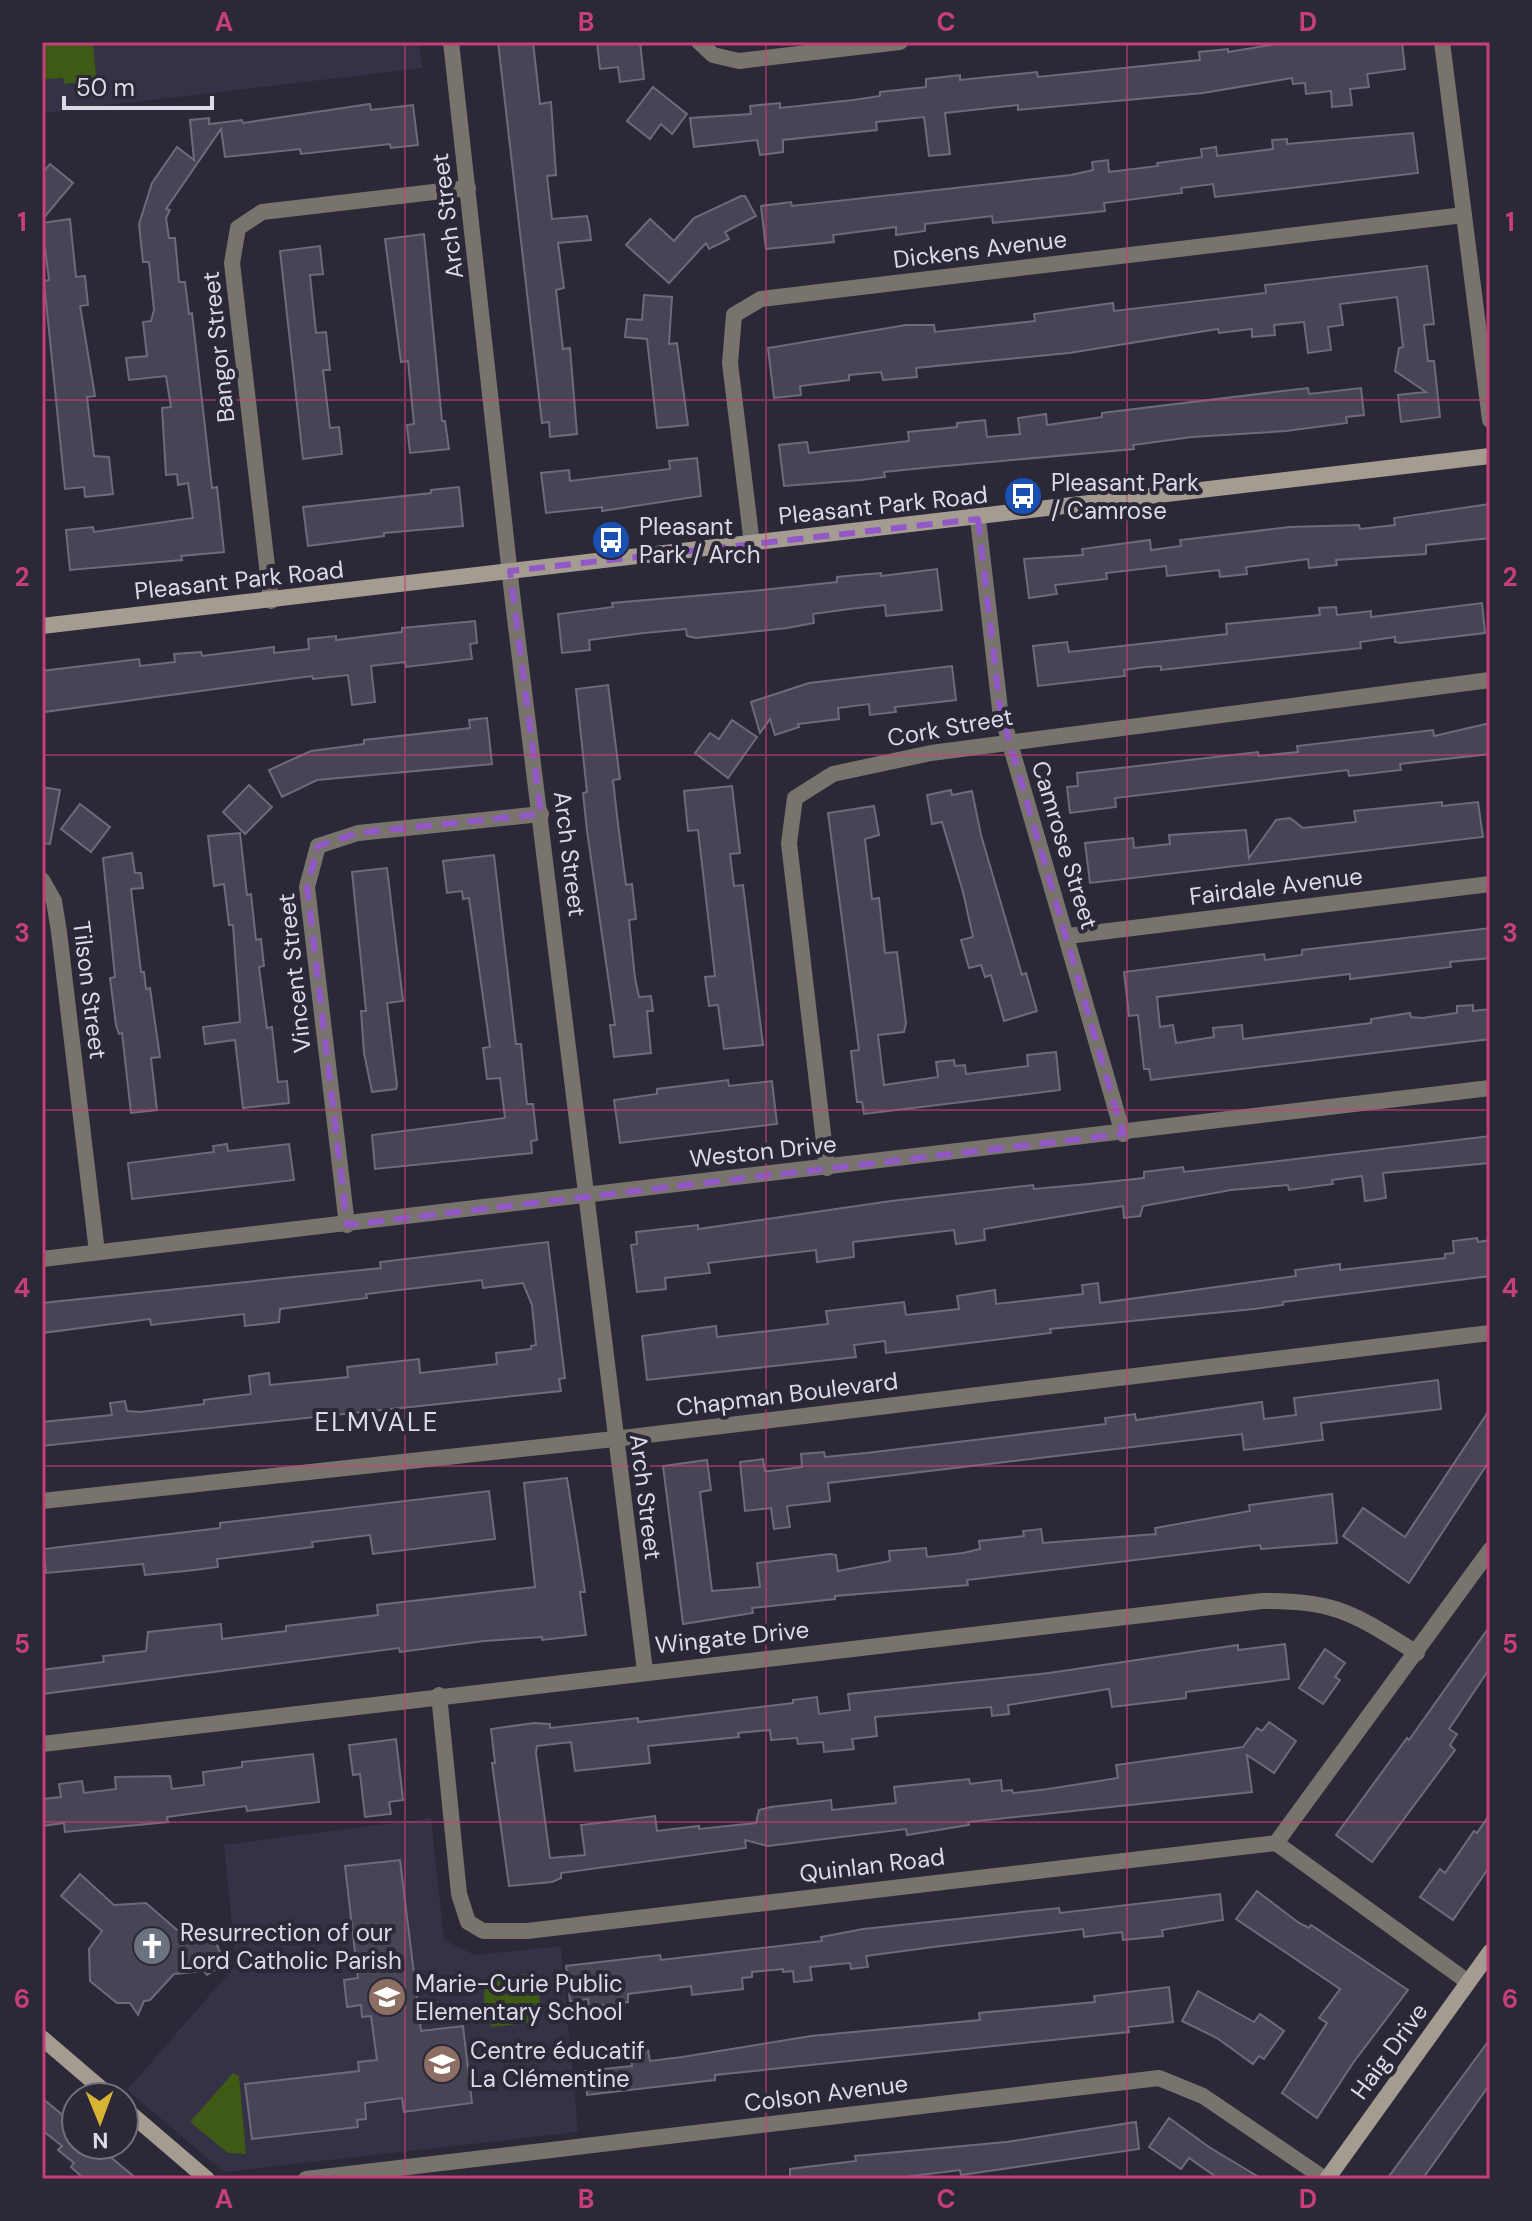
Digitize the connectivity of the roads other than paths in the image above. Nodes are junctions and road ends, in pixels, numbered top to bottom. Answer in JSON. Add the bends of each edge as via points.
{"nodes":[{"id":1,"x":451,"y":42,"type":"edge"},
{"id":2,"x":699,"y":42,"type":"edge"},
{"id":3,"x":900,"y":42,"type":"edge"},
{"id":4,"x":1442,"y":42,"type":"edge"},
{"id":5,"x":468,"y":188,"type":"junction"},
{"id":6,"x":1464,"y":215,"type":"junction"},
{"id":7,"x":1490,"y":420,"type":"edge"},
{"id":8,"x":1490,"y":456,"type":"edge"},
{"id":9,"x":978,"y":519,"type":"junction"},
{"id":10,"x":752,"y":544,"type":"junction"},
{"id":11,"x":510,"y":571,"type":"junction"},
{"id":12,"x":271,"y":601,"type":"junction"},
{"id":13,"x":42,"y":626,"type":"edge"},
{"id":14,"x":1490,"y":680,"type":"edge"},
{"id":15,"x":1008,"y":741,"type":"junction"},
{"id":16,"x":541,"y":814,"type":"junction"},
{"id":17,"x":42,"y":880,"type":"edge"},
{"id":18,"x":1490,"y":884,"type":"edge"},
{"id":19,"x":1068,"y":936,"type":"junction"},
{"id":20,"x":1490,"y":1088,"type":"edge"},
{"id":21,"x":1123,"y":1134,"type":"junction"},
{"id":22,"x":827,"y":1168,"type":"junction"},
{"id":23,"x":588,"y":1195,"type":"junction"},
{"id":24,"x":347,"y":1225,"type":"junction"},
{"id":25,"x":97,"y":1252,"type":"junction"},
{"id":26,"x":42,"y":1259,"type":"edge"},
{"id":27,"x":1490,"y":1333,"type":"edge"},
{"id":28,"x":614,"y":1439,"type":"junction"},
{"id":29,"x":42,"y":1501,"type":"edge"},
{"id":30,"x":1490,"y":1550,"type":"edge"},
{"id":31,"x":1417,"y":1653,"type":"junction"},
{"id":32,"x":645,"y":1671,"type":"junction"},
{"id":33,"x":439,"y":1695,"type":"junction"},
{"id":34,"x":42,"y":1744,"type":"edge"},
{"id":35,"x":1276,"y":1843,"type":"junction"},
{"id":36,"x":1490,"y":1952,"type":"edge"},
{"id":37,"x":1468,"y":1982,"type":"junction"},
{"id":38,"x":42,"y":2038,"type":"edge"},
{"id":39,"x":92,"y":2081,"type":"edge"},
{"id":40,"x":140,"y":2122,"type":"edge"},
{"id":41,"x":207,"y":2179,"type":"edge"},
{"id":42,"x":306,"y":2179,"type":"edge"},
{"id":43,"x":1326,"y":2179,"type":"edge"}],
"edges":[{"from":1,"to":5,"type":"street","name":"Arch Street"},
{"from":2,"to":3,"type":"street","via":[[713,55],[739,61]]},
{"from":4,"to":6,"type":"street"},
{"from":5,"to":11,"type":"street","name":"Arch Street"},
{"from":5,"to":12,"type":"street","name":"Bangor Street","via":[[262,212],[238,228],[232,263]]},
{"from":6,"to":7,"type":"street"},
{"from":6,"to":10,"type":"street","name":"Dickens Avenue","via":[[761,299],[734,315],[730,363]]},
{"from":8,"to":9,"type":"street","name":"Pleasant Park Road"},
{"from":9,"to":10,"type":"street","name":"Pleasant Park Road"},
{"from":9,"to":15,"type":"street","name":"Camrose Street"},
{"from":10,"to":11,"type":"street","name":"Pleasant Park Road"},
{"from":11,"to":12,"type":"street","name":"Pleasant Park Road"},
{"from":11,"to":16,"type":"street","name":"Arch Street"},
{"from":12,"to":13,"type":"street","name":"Pleasant Park Road"},
{"from":14,"to":15,"type":"street","name":"Cork Street"},
{"from":15,"to":19,"type":"street","name":"Camrose Street"},
{"from":15,"to":22,"type":"street","name":"Cork Street","via":[[833,774],[795,798],[789,843]]},
{"from":16,"to":23,"type":"street","name":"Arch Street"},
{"from":16,"to":24,"type":"street","name":"Vincent Street","via":[[358,833],[318,846],[307,887]]},
{"from":17,"to":25,"type":"street","name":"Tilson Street","via":[[54,901],[59,932]]},
{"from":18,"to":19,"type":"street","name":"Fairdale Avenue"},
{"from":19,"to":21,"type":"street","name":"Camrose Street"},
{"from":20,"to":21,"type":"street","name":"Weston Drive"},
{"from":21,"to":22,"type":"street","name":"Weston Drive"},
{"from":22,"to":23,"type":"street","name":"Weston Drive"},
{"from":23,"to":24,"type":"street","name":"Weston Drive"},
{"from":23,"to":28,"type":"street","name":"Arch Street"},
{"from":24,"to":25,"type":"street","name":"Weston Drive"},
{"from":25,"to":26,"type":"street","name":"Weston Drive"},
{"from":27,"to":28,"type":"street","name":"Chapman Boulevard"},
{"from":28,"to":29,"type":"street","name":"Chapman Boulevard"},
{"from":28,"to":32,"type":"street","name":"Arch Street"},
{"from":30,"to":31,"type":"street"},
{"from":31,"to":32,"type":"street","name":"Wingate Drive","via":[[1351,1612],[1307,1600],[1262,1601]]},
{"from":31,"to":35,"type":"street"},
{"from":32,"to":33,"type":"street","name":"Wingate Drive"},
{"from":33,"to":34,"type":"street","name":"Wingate Drive"},
{"from":33,"to":35,"type":"street","name":"Quinlan Road","via":[[459,1894],[468,1922],[483,1931],[527,1931]]},
{"from":35,"to":37,"type":"street"},
{"from":36,"to":37,"type":"street","name":"Haig Drive"},
{"from":37,"to":43,"type":"street","name":"Haig Drive"},
{"from":38,"to":39,"type":"street"},
{"from":40,"to":41,"type":"street"},
{"from":42,"to":43,"type":"street","name":"Colson Avenue","via":[[1159,2078],[1203,2096]]}]}
